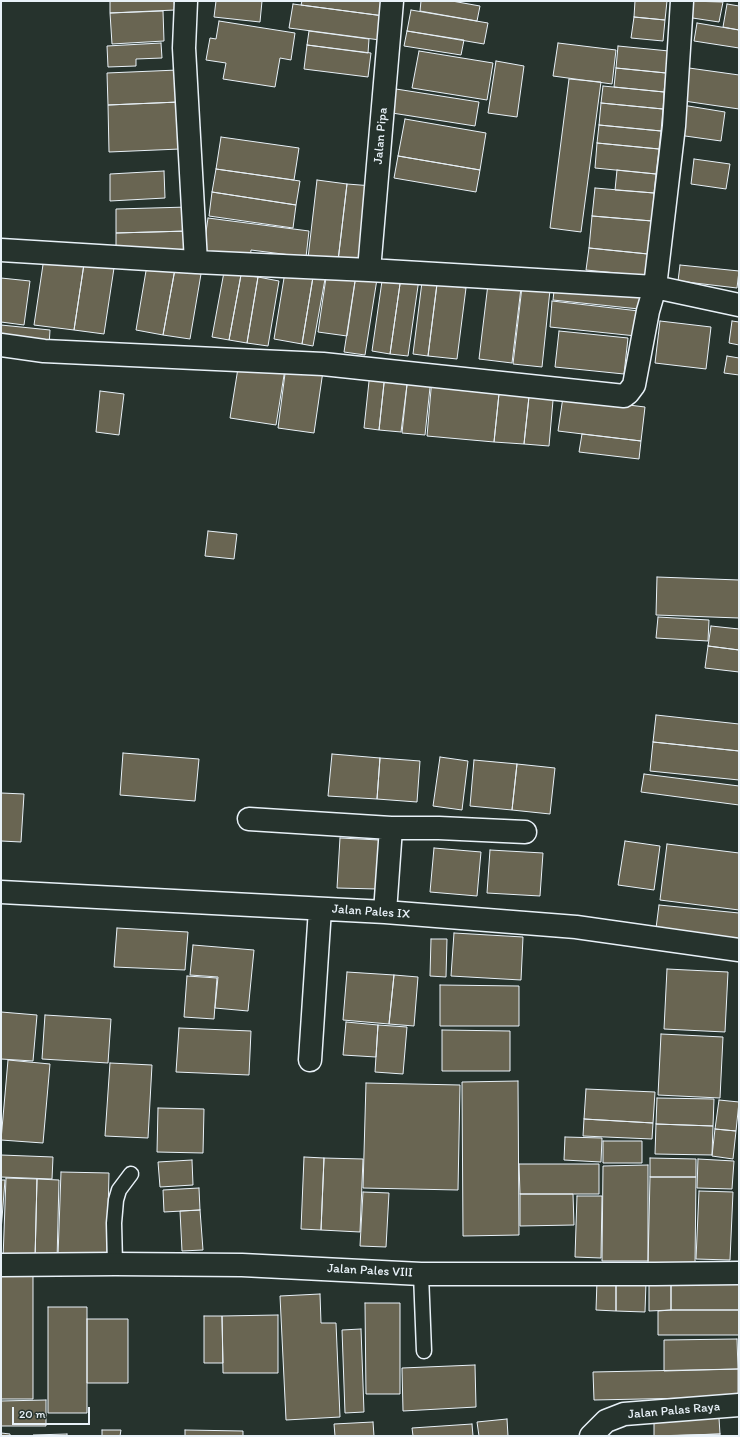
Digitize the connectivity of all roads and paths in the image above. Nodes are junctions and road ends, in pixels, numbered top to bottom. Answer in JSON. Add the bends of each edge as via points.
{"nodes":[{"id":1,"x":186,"y":1,"type":"edge"},
{"id":2,"x":392,"y":1,"type":"edge"},
{"id":3,"x":682,"y":1,"type":"edge"},
{"id":4,"x":1,"y":250,"type":"edge"},
{"id":5,"x":196,"y":262,"type":"junction"},
{"id":6,"x":369,"y":270,"type":"junction"},
{"id":7,"x":655,"y":287,"type":"junction"},
{"id":8,"x":739,"y":305,"type":"edge"},
{"id":9,"x":1,"y":345,"type":"edge"},
{"id":10,"x":249,"y":819,"type":"dead end"},
{"id":11,"x":391,"y":828,"type":"junction"},
{"id":12,"x":525,"y":832,"type":"dead end"},
{"id":13,"x":1,"y":892,"type":"edge"},
{"id":14,"x":320,"y":909,"type":"junction"},
{"id":15,"x":384,"y":912,"type":"junction"},
{"id":16,"x":739,"y":950,"type":"edge"},
{"id":17,"x":310,"y":1060,"type":"dead end"},
{"id":18,"x":131,"y":1174,"type":"dead end"},
{"id":19,"x":115,"y":1264,"type":"junction"},
{"id":20,"x":1,"y":1265,"type":"edge"},
{"id":21,"x":739,"y":1273,"type":"edge"},
{"id":22,"x":421,"y":1274,"type":"junction"},
{"id":23,"x":424,"y":1351,"type":"dead end"},
{"id":24,"x":739,"y":1405,"type":"edge"},
{"id":25,"x":591,"y":1436,"type":"edge"}],
"edges":[{"from":1,"to":5,"type":"street","via":[[184,48]]},
{"from":2,"to":6,"type":"street","name":"Jalan Pipa"},
{"from":3,"to":7,"type":"street","via":[[674,126]]},
{"from":4,"to":5,"type":"street"},
{"from":5,"to":6,"type":"street"},
{"from":6,"to":7,"type":"street"},
{"from":7,"to":8,"type":"street"},
{"from":7,"to":9,"type":"street","via":[[634,385],[624,396],[323,364],[44,351]]},
{"from":10,"to":11,"type":"street"},
{"from":11,"to":12,"type":"street"},
{"from":11,"to":15,"type":"street"},
{"from":13,"to":14,"type":"street","name":"Jalan Pales IX"},
{"from":14,"to":15,"type":"street","name":"Jalan Pales IX"},
{"from":14,"to":17,"type":"street"},
{"from":15,"to":16,"type":"street","name":"Jalan Pales IX","via":[[576,927]]},
{"from":18,"to":19,"type":"lane","via":[[119,1190],[116,1200]]},
{"from":19,"to":20,"type":"street","name":"Jalan Pales VIII"},
{"from":19,"to":22,"type":"street","name":"Jalan Pales VIII","via":[[242,1265]]},
{"from":21,"to":22,"type":"street","name":"Jalan Pales VIII"},
{"from":22,"to":23,"type":"lane"},
{"from":24,"to":25,"type":"street","name":"Jalan Palas Raya","via":[[624,1414],[606,1421]]}]}
